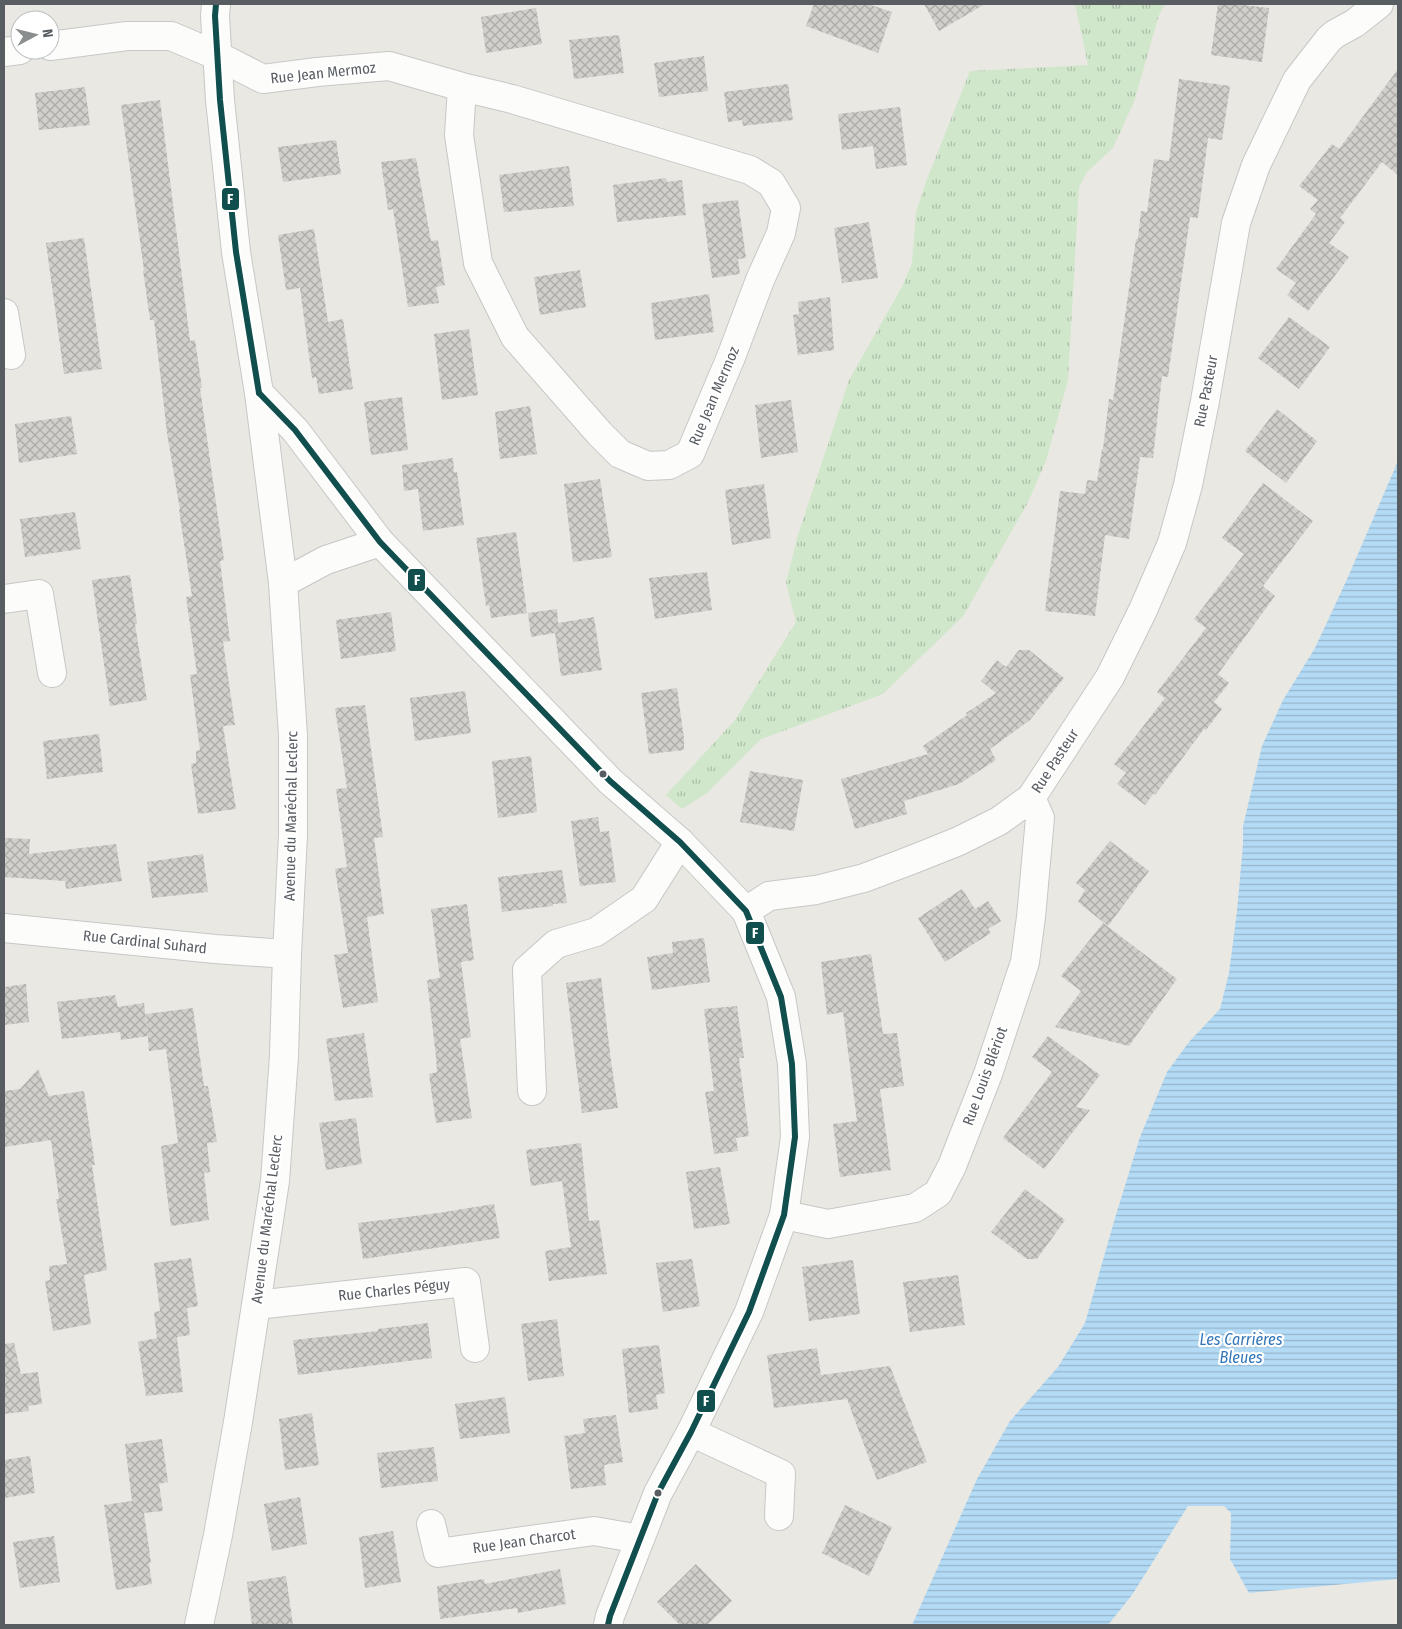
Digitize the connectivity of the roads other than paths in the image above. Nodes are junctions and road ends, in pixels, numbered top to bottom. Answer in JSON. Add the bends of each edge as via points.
{"nodes":[{"id":1,"x":216,"y":4,"type":"edge"},
{"id":2,"x":1379,"y":4,"type":"edge"},
{"id":3,"x":1388,"y":4,"type":"edge"},
{"id":4,"x":1398,"y":13,"type":"edge"},
{"id":5,"x":60,"y":45,"type":"edge"},
{"id":6,"x":218,"y":56,"type":"junction"},
{"id":7,"x":462,"y":88,"type":"junction"},
{"id":8,"x":4,"y":313,"type":"edge"},
{"id":9,"x":10,"y":354,"type":"dead end"},
{"id":10,"x":259,"y":392,"type":"junction"},
{"id":11,"x":380,"y":542,"type":"junction"},
{"id":12,"x":283,"y":583,"type":"junction"},
{"id":13,"x":4,"y":599,"type":"edge"},
{"id":14,"x":52,"y":673,"type":"dead end"},
{"id":15,"x":1031,"y":798,"type":"junction"},
{"id":16,"x":680,"y":842,"type":"junction"},
{"id":17,"x":746,"y":911,"type":"junction"},
{"id":18,"x":4,"y":928,"type":"edge"},
{"id":19,"x":287,"y":954,"type":"junction"},
{"id":20,"x":532,"y":1092,"type":"dead end"},
{"id":21,"x":784,"y":1215,"type":"junction"},
{"id":22,"x":256,"y":1305,"type":"junction"},
{"id":23,"x":475,"y":1348,"type":"dead end"},
{"id":24,"x":691,"y":1432,"type":"junction"},
{"id":25,"x":779,"y":1516,"type":"dead end"},
{"id":26,"x":431,"y":1524,"type":"dead end"},
{"id":27,"x":640,"y":1539,"type":"junction"},
{"id":28,"x":199,"y":1625,"type":"edge"},
{"id":29,"x":608,"y":1625,"type":"edge"}],
"edges":[{"from":1,"to":6,"type":"street","name":"Avenue du Maréchal Leclerc"},
{"from":2,"to":15,"type":"street","name":"Rue Pasteur","via":[[1329,39],[1298,80],[1256,165],[1236,223],[1205,401],[1172,543],[1110,677]]},
{"from":3,"to":4,"type":"street"},
{"from":5,"to":6,"type":"street","name":"Rue Jean Mermoz","via":[[127,36],[171,36]]},
{"from":6,"to":7,"type":"street","name":"Rue Jean Mermoz","via":[[263,80],[389,66]]},
{"from":6,"to":10,"type":"street","name":"Avenue du Maréchal Leclerc","via":[[236,252]]},
{"from":7,"to":7,"type":"street","name":"Rue Jean Mermoz","via":[[512,99],[750,170],[771,183],[786,208],[781,233],[690,454],[669,465],[648,466],[620,454],[515,337],[478,263],[459,135]]},
{"from":8,"to":9,"type":"street"},
{"from":10,"to":11,"type":"street","via":[[295,430]]},
{"from":10,"to":12,"type":"street","name":"Avenue du Maréchal Leclerc"},
{"from":11,"to":12,"type":"street","via":[[326,560]]},
{"from":11,"to":16,"type":"street","via":[[610,781]]},
{"from":12,"to":19,"type":"street","name":"Avenue du Maréchal Leclerc","via":[[293,736],[293,835]]},
{"from":13,"to":14,"type":"street","via":[[39,594]]},
{"from":15,"to":17,"type":"street","name":"Rue Pasteur","via":[[999,821],[914,859],[864,878],[816,890],[769,896]]},
{"from":15,"to":21,"type":"street","name":"Rue Louis Blériot","via":[[1040,818],[1025,962],[988,1074],[938,1193],[915,1208],[828,1224]]},
{"from":16,"to":17,"type":"street"},
{"from":16,"to":20,"type":"street","via":[[644,899],[596,932],[556,944],[527,970]]},
{"from":17,"to":21,"type":"street","via":[[781,997],[792,1064],[795,1137]]},
{"from":18,"to":19,"type":"street","name":"Rue Cardinal Suhard"},
{"from":19,"to":22,"type":"street","name":"Avenue du Maréchal Leclerc","via":[[275,1181]]},
{"from":21,"to":24,"type":"street","via":[[749,1312]]},
{"from":22,"to":23,"type":"street","name":"Rue Charles Péguy","via":[[466,1282]]},
{"from":22,"to":28,"type":"street","name":"Avenue du Maréchal Leclerc","via":[[218,1535]]},
{"from":24,"to":25,"type":"street","via":[[781,1474]]},
{"from":24,"to":27,"type":"street","via":[[658,1493]]},
{"from":26,"to":27,"type":"street","name":"Rue Jean Charcot","via":[[438,1553],[594,1531]]},
{"from":27,"to":29,"type":"street"}]}
